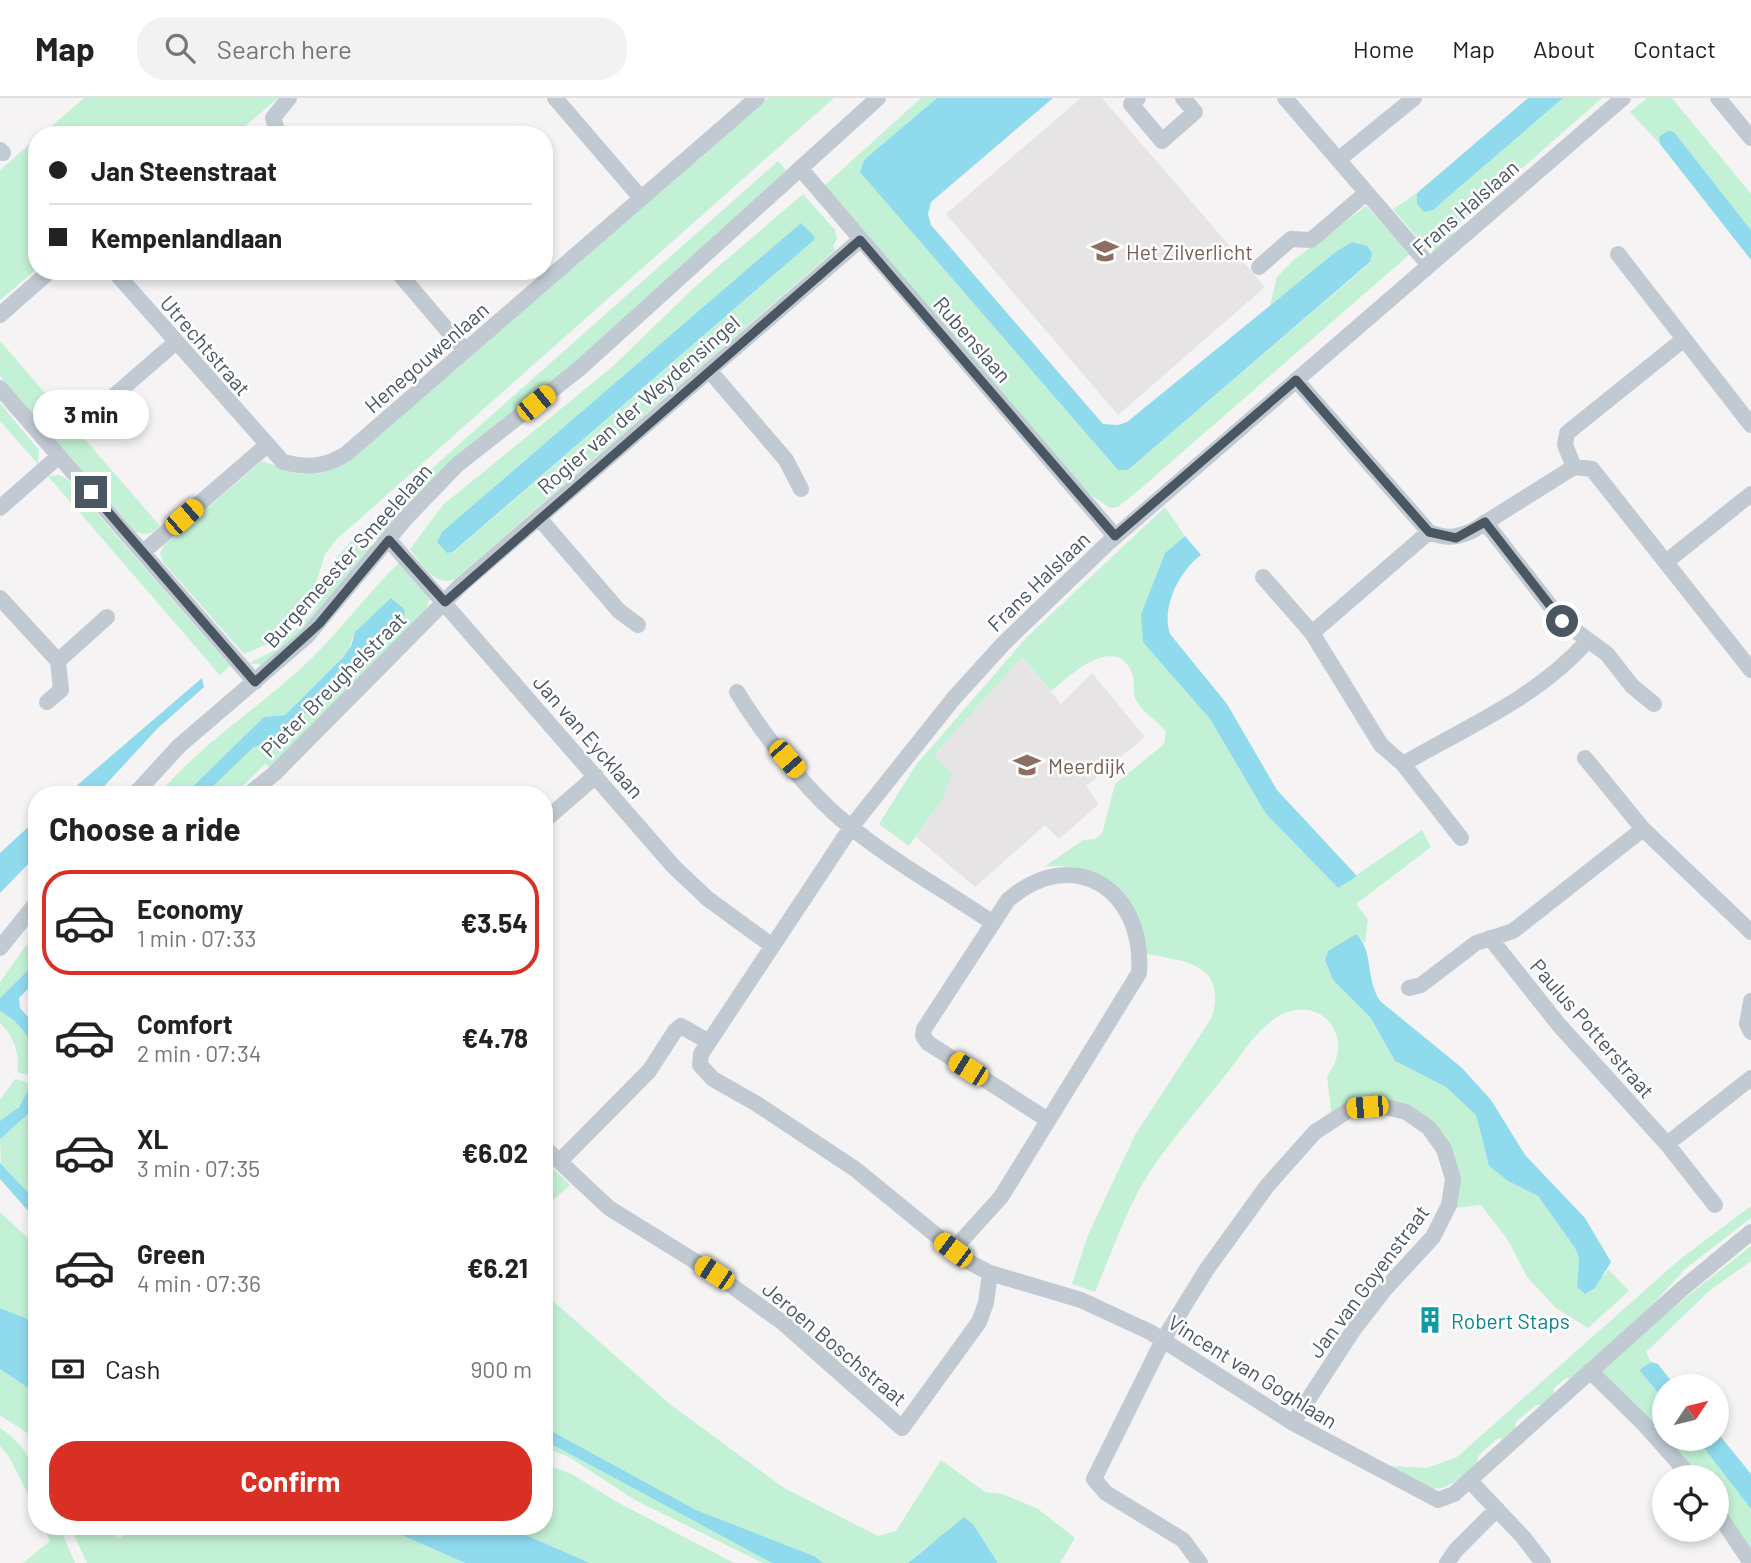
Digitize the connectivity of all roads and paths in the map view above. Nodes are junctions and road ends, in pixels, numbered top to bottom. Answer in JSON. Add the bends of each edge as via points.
{"nodes":[{"id":1,"x":289,"y":98,"type":"edge"},
{"id":2,"x":555,"y":98,"type":"edge"},
{"id":3,"x":757,"y":98,"type":"edge"},
{"id":4,"x":878,"y":98,"type":"edge"},
{"id":5,"x":1138,"y":98,"type":"edge"},
{"id":6,"x":1183,"y":98,"type":"edge"},
{"id":7,"x":1285,"y":98,"type":"edge"},
{"id":8,"x":1414,"y":98,"type":"edge"},
{"id":9,"x":1623,"y":98,"type":"edge"},
{"id":10,"x":1718,"y":98,"type":"edge"},
{"id":11,"x":276,"y":126,"type":"edge"},
{"id":12,"x":1751,"y":138,"type":"edge"},
{"id":13,"x":1338,"y":160,"type":"junction"},
{"id":14,"x":800,"y":168,"type":"junction"},
{"id":15,"x":1366,"y":193,"type":"junction"},
{"id":16,"x":641,"y":198,"type":"junction"},
{"id":17,"x":860,"y":240,"type":"junction"},
{"id":18,"x":1618,"y":254,"type":"dead end"},
{"id":19,"x":1429,"y":265,"type":"junction"},
{"id":20,"x":1259,"y":267,"type":"dead end"},
{"id":21,"x":553,"y":274,"type":"edge"},
{"id":22,"x":40,"y":280,"type":"edge"},
{"id":23,"x":122,"y":280,"type":"edge"},
{"id":24,"x":405,"y":280,"type":"edge"},
{"id":25,"x":547,"y":280,"type":"edge"},
{"id":26,"x":0,"y":315,"type":"edge"},
{"id":27,"x":1684,"y":339,"type":"junction"},
{"id":28,"x":176,"y":342,"type":"junction"},
{"id":29,"x":465,"y":351,"type":"junction"},
{"id":30,"x":709,"y":370,"type":"junction"},
{"id":31,"x":1296,"y":380,"type":"junction"},
{"id":32,"x":0,"y":388,"type":"edge"},
{"id":33,"x":85,"y":421,"type":"dead end"},
{"id":34,"x":1751,"y":425,"type":"edge"},
{"id":35,"x":266,"y":446,"type":"junction"},
{"id":36,"x":59,"y":456,"type":"junction"},
{"id":37,"x":1574,"y":467,"type":"junction"},
{"id":38,"x":801,"y":489,"type":"dead end"},
{"id":39,"x":1751,"y":494,"type":"edge"},
{"id":40,"x":0,"y":508,"type":"edge"},
{"id":41,"x":539,"y":518,"type":"junction"},
{"id":42,"x":1485,"y":522,"type":"junction"},
{"id":43,"x":1429,"y":532,"type":"junction"},
{"id":44,"x":1115,"y":536,"type":"junction"},
{"id":45,"x":389,"y":540,"type":"junction"},
{"id":46,"x":143,"y":552,"type":"junction"},
{"id":47,"x":1666,"y":562,"type":"junction"},
{"id":48,"x":1263,"y":577,"type":"dead end"},
{"id":49,"x":0,"y":598,"type":"edge"},
{"id":50,"x":445,"y":602,"type":"junction"},
{"id":51,"x":107,"y":617,"type":"dead end"},
{"id":52,"x":638,"y":625,"type":"dead end"},
{"id":53,"x":1312,"y":633,"type":"junction"},
{"id":54,"x":1588,"y":640,"type":"junction"},
{"id":55,"x":58,"y":661,"type":"junction"},
{"id":56,"x":1751,"y":670,"type":"edge"},
{"id":57,"x":255,"y":682,"type":"junction"},
{"id":58,"x":737,"y":692,"type":"dead end"},
{"id":59,"x":47,"y":702,"type":"dead end"},
{"id":60,"x":1654,"y":704,"type":"dead end"},
{"id":61,"x":1585,"y":758,"type":"dead end"},
{"id":62,"x":1403,"y":764,"type":"junction"},
{"id":63,"x":596,"y":776,"type":"junction"},
{"id":64,"x":142,"y":786,"type":"edge"},
{"id":65,"x":259,"y":786,"type":"edge"},
{"id":66,"x":553,"y":813,"type":"edge"},
{"id":67,"x":852,"y":826,"type":"junction"},
{"id":68,"x":1643,"y":829,"type":"junction"},
{"id":69,"x":1461,"y":838,"type":"dead end"},
{"id":70,"x":28,"y":913,"type":"edge"},
{"id":71,"x":993,"y":923,"type":"junction"},
{"id":72,"x":1751,"y":932,"type":"edge"},
{"id":73,"x":1490,"y":938,"type":"junction"},
{"id":74,"x":771,"y":946,"type":"junction"},
{"id":75,"x":0,"y":948,"type":"edge"},
{"id":76,"x":1409,"y":988,"type":"dead end"},
{"id":77,"x":1751,"y":1000,"type":"edge"},
{"id":78,"x":1751,"y":1032,"type":"edge"},
{"id":79,"x":709,"y":1042,"type":"junction"},
{"id":80,"x":700,"y":1065,"type":"joint"},
{"id":81,"x":1751,"y":1077,"type":"edge"},
{"id":82,"x":1048,"y":1120,"type":"junction"},
{"id":83,"x":1667,"y":1144,"type":"junction"},
{"id":84,"x":553,"y":1155,"type":"edge"},
{"id":85,"x":560,"y":1161,"type":"junction"},
{"id":86,"x":1715,"y":1205,"type":"dead end"},
{"id":87,"x":1751,"y":1232,"type":"edge"},
{"id":88,"x":953,"y":1250,"type":"junction"},
{"id":89,"x":990,"y":1273,"type":"junction"},
{"id":90,"x":1164,"y":1340,"type":"junction"},
{"id":91,"x":1590,"y":1371,"type":"junction"},
{"id":92,"x":1293,"y":1423,"type":"junction"},
{"id":93,"x":1680,"y":1465,"type":"edge"},
{"id":94,"x":1469,"y":1480,"type":"junction"},
{"id":95,"x":1497,"y":1509,"type":"junction"},
{"id":96,"x":1729,"y":1530,"type":"edge"},
{"id":97,"x":1200,"y":1563,"type":"edge"},
{"id":98,"x":1447,"y":1563,"type":"edge"},
{"id":99,"x":1543,"y":1563,"type":"edge"},
{"id":100,"x":1751,"y":1563,"type":"edge"}],
"edges":[{"from":1,"to":11,"type":"street","via":[[273,118]]},
{"from":2,"to":16,"type":"street"},
{"from":3,"to":16,"type":"street","name":"Henegouwenlaan"},
{"from":4,"to":14,"type":"street","name":"Burgemeester Smeelelaan"},
{"from":5,"to":6,"type":"street","via":[[1131,104],[1162,141],[1195,112]]},
{"from":7,"to":13,"type":"street"},
{"from":8,"to":13,"type":"street"},
{"from":9,"to":19,"type":"street","name":"Frans Halslaan"},
{"from":10,"to":12,"type":"street"},
{"from":13,"to":15,"type":"street"},
{"from":14,"to":17,"type":"street","name":"Rubenslaan"},
{"from":14,"to":45,"type":"street","name":"Burgemeester Smeelelaan","via":[[579,369],[457,466]]},
{"from":15,"to":19,"type":"street"},
{"from":15,"to":20,"type":"street","via":[[1311,240],[1292,239]]},
{"from":16,"to":21,"type":"street","name":"Henegouwenlaan"},
{"from":17,"to":30,"type":"street","name":"Rogier van der Weydensingel"},
{"from":17,"to":44,"type":"street","name":"Rubenslaan"},
{"from":18,"to":27,"type":"street"},
{"from":19,"to":31,"type":"street","name":"Frans Halslaan"},
{"from":22,"to":26,"type":"street"},
{"from":23,"to":28,"type":"street","name":"Utrechtstraat"},
{"from":24,"to":29,"type":"street"},
{"from":25,"to":29,"type":"street","name":"Henegouwenlaan"},
{"from":27,"to":34,"type":"street"},
{"from":27,"to":37,"type":"street","via":[[1567,433],[1565,445]]},
{"from":28,"to":33,"type":"street"},
{"from":28,"to":35,"type":"street","name":"Utrechtstraat"},
{"from":29,"to":35,"type":"street","name":"Henegouwenlaan","via":[[346,454],[327,465],[305,468],[282,462]]},
{"from":30,"to":38,"type":"street","via":[[786,460]]},
{"from":30,"to":41,"type":"street","name":"Rogier van der Weydensingel"},
{"from":31,"to":43,"type":"street"},
{"from":31,"to":44,"type":"street","name":"Frans Halslaan"},
{"from":32,"to":36,"type":"street"},
{"from":35,"to":46,"type":"street"},
{"from":36,"to":40,"type":"street"},
{"from":36,"to":46,"type":"street"},
{"from":37,"to":42,"type":"street"},
{"from":37,"to":47,"type":"street","via":[[1592,469]]},
{"from":39,"to":47,"type":"street"},
{"from":41,"to":50,"type":"street","name":"Rogier van der Weydensingel"},
{"from":41,"to":52,"type":"street","via":[[619,611]]},
{"from":42,"to":43,"type":"street","via":[[1456,538]]},
{"from":42,"to":54,"type":"street","via":[[1562,621]]},
{"from":43,"to":53,"type":"street"},
{"from":44,"to":67,"type":"street","name":"Frans Halslaan","via":[[962,689]]},
{"from":45,"to":50,"type":"street","name":"Jan van Eycklaan"},
{"from":45,"to":57,"type":"street","name":"Burgemeester Smeelelaan","via":[[319,624]]},
{"from":46,"to":57,"type":"street"},
{"from":47,"to":56,"type":"street"},
{"from":48,"to":53,"type":"street"},
{"from":49,"to":55,"type":"street"},
{"from":50,"to":63,"type":"street","name":"Jan van Eycklaan"},
{"from":50,"to":65,"type":"street","name":"Pieter Breughelstraat"},
{"from":51,"to":55,"type":"street"},
{"from":53,"to":62,"type":"street","via":[[1381,744]]},
{"from":54,"to":60,"type":"street"},
{"from":54,"to":62,"type":"street","via":[[1516,701]]},
{"from":55,"to":59,"type":"street","via":[[61,691]]},
{"from":57,"to":64,"type":"street","name":"Burgemeester Smeelelaan","via":[[179,746]]},
{"from":58,"to":67,"type":"street","via":[[765,733],[833,812]]},
{"from":61,"to":68,"type":"street"},
{"from":62,"to":69,"type":"street"},
{"from":63,"to":66,"type":"street"},
{"from":63,"to":74,"type":"street","name":"Jan van Eycklaan","via":[[691,883]]},
{"from":67,"to":71,"type":"street"},
{"from":67,"to":74,"type":"street","name":"Frans Halslaan"},
{"from":68,"to":72,"type":"street"},
{"from":68,"to":73,"type":"street","via":[[1513,931]]},
{"from":70,"to":75,"type":"street"},
{"from":71,"to":82,"type":"street","via":[[923,1036]]},
{"from":71,"to":82,"type":"street","via":[[1024,886],[1070,875],[1112,890],[1128,908],[1137,929],[1139,973]]},
{"from":73,"to":76,"type":"street","via":[[1476,943],[1421,985]]},
{"from":73,"to":83,"type":"street","name":"Paulus Potterstraat","via":[[1559,1025]]},
{"from":74,"to":79,"type":"street","name":"Frans Halslaan"},
{"from":77,"to":78,"type":"street","via":[[1747,1024]]},
{"from":79,"to":80,"type":"street","name":"Frans Halslaan"},
{"from":79,"to":85,"type":"street","via":[[681,1026],[649,1071]]},
{"from":80,"to":88,"type":"street","name":"Vincent van Goghlaan","via":[[713,1079],[855,1169]]},
{"from":81,"to":83,"type":"street"},
{"from":82,"to":88,"type":"street","via":[[1001,1197]]},
{"from":83,"to":86,"type":"street","name":"Paulus Potterstraat"},
{"from":84,"to":85,"type":"street","name":"Jeroen Boschstraat"},
{"from":85,"to":89,"type":"street","name":"Jeroen Boschstraat","via":[[609,1208],[782,1322],[902,1428],[979,1322]]},
{"from":87,"to":91,"type":"street","name":"Vincent van Goghlaan"},
{"from":88,"to":89,"type":"street","name":"Vincent van Goghlaan"},
{"from":89,"to":90,"type":"street","name":"Vincent van Goghlaan","via":[[1081,1300]]},
{"from":90,"to":92,"type":"street","name":"Vincent van Goghlaan"},
{"from":90,"to":92,"type":"street","name":"Jan van Goyenstraat","via":[[1231,1233],[1315,1132],[1352,1108],[1382,1106],[1406,1112],[1429,1128],[1444,1149],[1453,1179],[1449,1205],[1433,1237],[1346,1340]]},
{"from":90,"to":97,"type":"street","name":"Jan van Goyenstraat","via":[[1094,1479],[1106,1493],[1183,1540]]},
{"from":91,"to":93,"type":"street"},
{"from":91,"to":94,"type":"street","name":"Vincent van Goghlaan"},
{"from":92,"to":94,"type":"street","name":"Vincent van Goghlaan","via":[[1438,1500]]},
{"from":94,"to":95,"type":"street"},
{"from":95,"to":98,"type":"street"},
{"from":95,"to":99,"type":"street"},
{"from":96,"to":100,"type":"street"}]}
